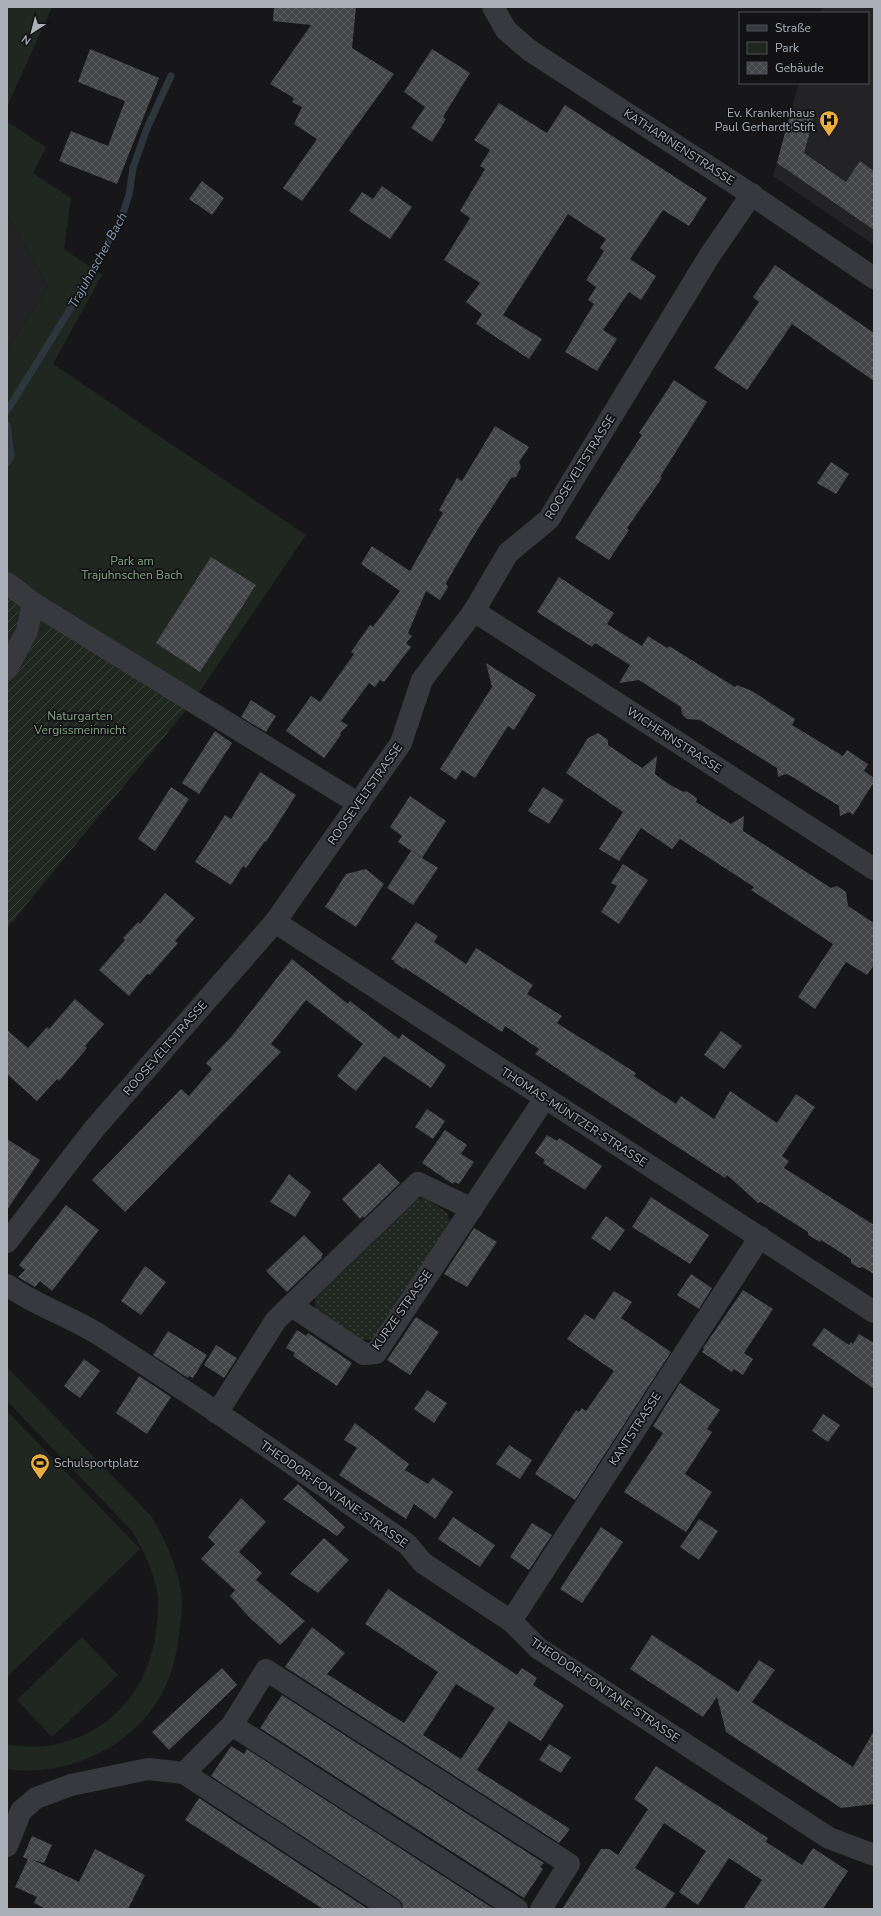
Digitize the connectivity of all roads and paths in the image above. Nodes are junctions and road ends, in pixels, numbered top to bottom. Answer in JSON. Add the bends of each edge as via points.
{"nodes":[{"id":1,"x":493,"y":7,"type":"edge"},
{"id":2,"x":752,"y":194,"type":"junction"},
{"id":3,"x":874,"y":278,"type":"edge"},
{"id":4,"x":7,"y":583,"type":"edge"},
{"id":5,"x":33,"y":603,"type":"junction"},
{"id":6,"x":474,"y":611,"type":"junction"},
{"id":7,"x":7,"y":669,"type":"edge"},
{"id":8,"x":359,"y":804,"type":"junction"},
{"id":9,"x":874,"y":869,"type":"edge"},
{"id":10,"x":275,"y":922,"type":"junction"},
{"id":11,"x":545,"y":1098,"type":"junction"},
{"id":12,"x":472,"y":1209,"type":"junction"},
{"id":13,"x":760,"y":1238,"type":"junction"},
{"id":14,"x":7,"y":1242,"type":"edge"},
{"id":15,"x":7,"y":1285,"type":"edge"},
{"id":16,"x":292,"y":1306,"type":"junction"},
{"id":17,"x":874,"y":1312,"type":"edge"},
{"id":18,"x":218,"y":1414,"type":"junction"},
{"id":19,"x":511,"y":1621,"type":"junction"},
{"id":20,"x":232,"y":1725,"type":"junction"},
{"id":21,"x":184,"y":1773,"type":"junction"},
{"id":22,"x":7,"y":1846,"type":"edge"},
{"id":23,"x":874,"y":1855,"type":"edge"},
{"id":24,"x":391,"y":1909,"type":"edge"},
{"id":25,"x":517,"y":1909,"type":"edge"},
{"id":26,"x":541,"y":1909,"type":"edge"}],
"edges":[{"from":1,"to":2,"type":"street","name":"KATHARINENSTRASSE","via":[[506,30],[529,50]]},
{"from":2,"to":3,"type":"street","name":"KATHARINENSTRASSE"},
{"from":2,"to":6,"type":"street","name":"ROOSEVELTSTRASSE","via":[[710,255],[549,519],[508,553]]},
{"from":4,"to":5,"type":"street"},
{"from":5,"to":7,"type":"street","via":[[26,631]]},
{"from":5,"to":8,"type":"street"},
{"from":6,"to":8,"type":"street","name":"ROOSEVELTSTRASSE","via":[[422,680],[401,744]]},
{"from":6,"to":9,"type":"street","name":"WICHERNSTRASSE"},
{"from":8,"to":10,"type":"street","name":"ROOSEVELTSTRASSE"},
{"from":10,"to":11,"type":"street","name":"THOMAS-MÜNTZER-STRASSE"},
{"from":10,"to":14,"type":"street","name":"ROOSEVELTSTRASSE","via":[[94,1129]]},
{"from":11,"to":12,"type":"street","name":"KURZE STRASSE"},
{"from":11,"to":13,"type":"street","name":"THOMAS-MÜNTZER-STRASSE"},
{"from":12,"to":16,"type":"street","via":[[418,1183]]},
{"from":12,"to":16,"type":"street","name":"KURZE STRASSE","via":[[376,1353],[364,1354]]},
{"from":13,"to":17,"type":"street","name":"THOMAS-MÜNTZER-STRASSE"},
{"from":13,"to":19,"type":"street","name":"KANTSTRASSE"},
{"from":15,"to":18,"type":"street","name":"THEODOR-FONTANE-STRASSE","via":[[22,1296],[96,1333]]},
{"from":16,"to":18,"type":"street","via":[[276,1320]]},
{"from":18,"to":19,"type":"street","name":"THEODOR-FONTANE-STRASSE","via":[[407,1544],[423,1563]]},
{"from":19,"to":23,"type":"street","name":"THEODOR-FONTANE-STRASSE","via":[[538,1648],[829,1838]]},
{"from":20,"to":21,"type":"street"},
{"from":20,"to":25,"type":"street"},
{"from":20,"to":26,"type":"street","via":[[266,1670],[569,1864]]},
{"from":21,"to":22,"type":"street","via":[[148,1769],[71,1785],[36,1798],[21,1811]]},
{"from":21,"to":24,"type":"street"}]}
